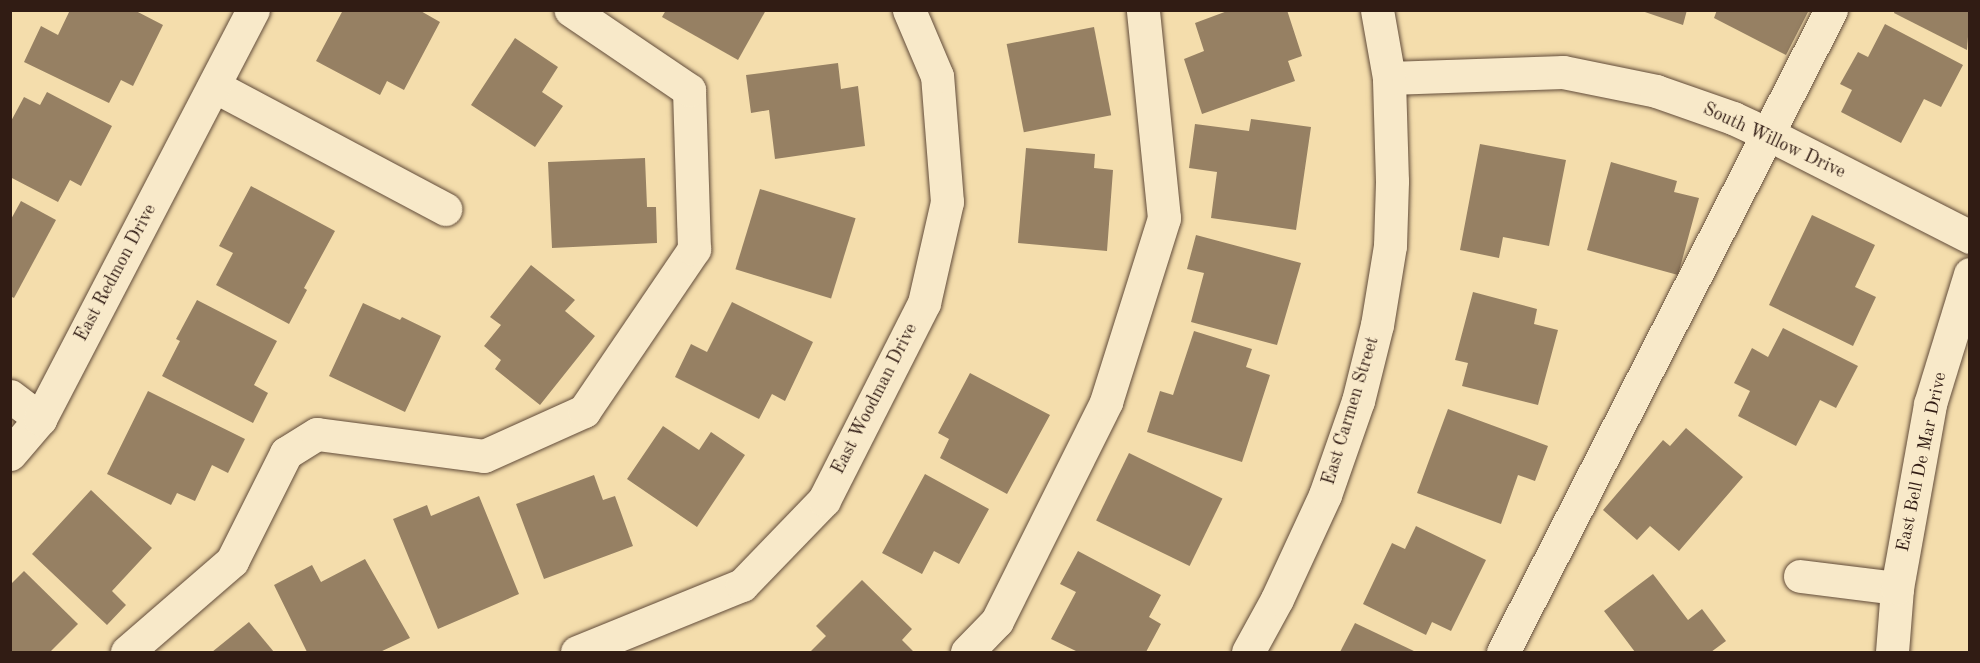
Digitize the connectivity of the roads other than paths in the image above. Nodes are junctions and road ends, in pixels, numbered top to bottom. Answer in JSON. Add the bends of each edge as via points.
{"nodes":[{"id":1,"x":253,"y":10,"type":"edge"},
{"id":2,"x":570,"y":10,"type":"edge"},
{"id":3,"x":909,"y":10,"type":"edge"},
{"id":4,"x":1143,"y":10,"type":"edge"},
{"id":5,"x":1377,"y":10,"type":"edge"},
{"id":6,"x":1831,"y":10,"type":"edge"},
{"id":7,"x":1389,"y":78,"type":"junction"},
{"id":8,"x":214,"y":86,"type":"junction"},
{"id":9,"x":1768,"y":134,"type":"junction"},
{"id":10,"x":445,"y":209,"type":"dead end"},
{"id":11,"x":1970,"y":237,"type":"edge"},
{"id":12,"x":1970,"y":274,"type":"edge"},
{"id":13,"x":10,"y":396,"type":"edge"},
{"id":14,"x":40,"y":419,"type":"junction"},
{"id":15,"x":10,"y":454,"type":"edge"},
{"id":16,"x":1800,"y":576,"type":"dead end"},
{"id":17,"x":1897,"y":588,"type":"junction"},
{"id":18,"x":127,"y":652,"type":"edge"},
{"id":19,"x":577,"y":652,"type":"edge"},
{"id":20,"x":967,"y":652,"type":"edge"},
{"id":21,"x":1248,"y":652,"type":"edge"},
{"id":22,"x":1503,"y":652,"type":"edge"},
{"id":23,"x":1892,"y":652,"type":"edge"}],
"edges":[{"from":1,"to":8,"type":"street","name":"East Redmon Drive"},
{"from":2,"to":18,"type":"street","via":[[689,90],[690,101],[694,249],[584,411],[484,456],[317,434],[286,453],[232,561]]},
{"from":3,"to":19,"type":"street","name":"East Woodman Drive","via":[[937,76],[947,202],[924,303],[824,500],[742,585]]},
{"from":4,"to":20,"type":"street","via":[[1164,218],[1106,402],[997,621]]},
{"from":5,"to":7,"type":"street","name":"East Carmen Street"},
{"from":6,"to":9,"type":"street"},
{"from":7,"to":9,"type":"street","name":"South Willow Drive","via":[[1563,72],[1656,91]]},
{"from":7,"to":21,"type":"street","name":"East Carmen Street","via":[[1390,246],[1377,325],[1358,401],[1325,495]]},
{"from":8,"to":10,"type":"street"},
{"from":8,"to":14,"type":"street","name":"East Redmon Drive"},
{"from":9,"to":11,"type":"street","name":"South Willow Drive"},
{"from":9,"to":22,"type":"street"},
{"from":12,"to":17,"type":"street","name":"East Bell De Mar Drive","via":[[1930,404]]},
{"from":13,"to":14,"type":"street"},
{"from":14,"to":15,"type":"street","name":"East Redmon Drive"},
{"from":16,"to":17,"type":"street"},
{"from":17,"to":23,"type":"street","name":"East Bell De Mar Drive"}]}
